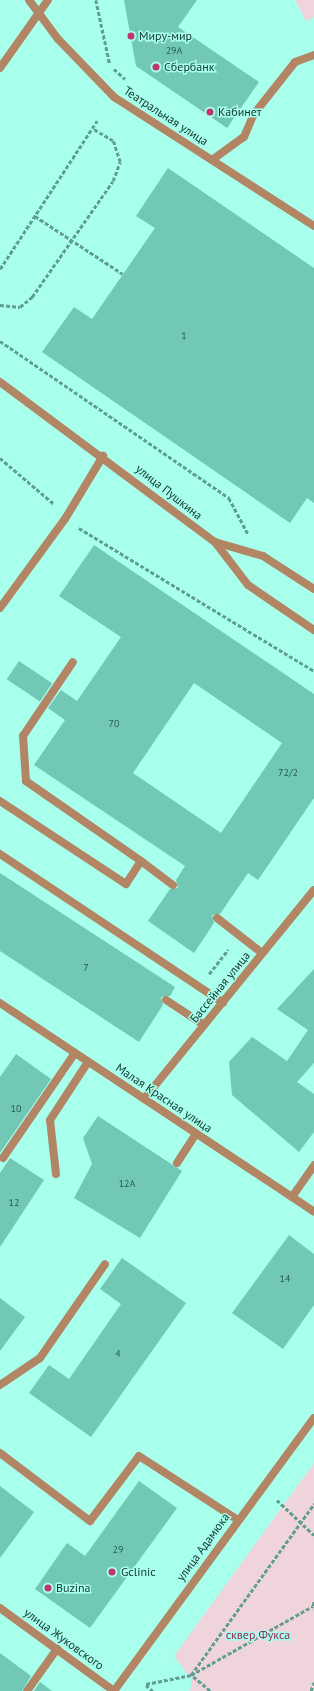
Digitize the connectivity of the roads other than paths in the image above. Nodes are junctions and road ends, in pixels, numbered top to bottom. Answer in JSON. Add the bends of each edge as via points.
{"nodes":[{"id":1,"x":30,"y":0,"type":"edge"},
{"id":2,"x":48,"y":0,"type":"edge"},
{"id":3,"x":39,"y":13,"type":"junction"},
{"id":4,"x":314,"y":55,"type":"edge"},
{"id":5,"x":0,"y":68,"type":"edge"},
{"id":6,"x":212,"y":160,"type":"junction"},
{"id":7,"x":314,"y":226,"type":"edge"},
{"id":8,"x":0,"y":382,"type":"edge"},
{"id":9,"x":103,"y":456,"type":"junction"},
{"id":10,"x":215,"y":542,"type":"junction"},
{"id":11,"x":314,"y":589,"type":"edge"},
{"id":12,"x":0,"y":608,"type":"edge"},
{"id":13,"x":314,"y":630,"type":"edge"},
{"id":14,"x":73,"y":662,"type":"dead end"},
{"id":15,"x":0,"y":801,"type":"edge"},
{"id":16,"x":0,"y":854,"type":"edge"},
{"id":17,"x":141,"y":861,"type":"junction"},
{"id":18,"x":172,"y":885,"type":"dead end"},
{"id":19,"x":314,"y":890,"type":"edge"},
{"id":20,"x":217,"y":918,"type":"dead end"},
{"id":21,"x":262,"y":953,"type":"junction"},
{"id":22,"x":166,"y":1000,"type":"dead end"},
{"id":23,"x":0,"y":1003,"type":"edge"},
{"id":24,"x":223,"y":1003,"type":"junction"},
{"id":25,"x":204,"y":1025,"type":"junction"},
{"id":26,"x":75,"y":1053,"type":"junction"},
{"id":27,"x":88,"y":1062,"type":"junction"},
{"id":28,"x":144,"y":1099,"type":"junction"},
{"id":29,"x":196,"y":1134,"type":"junction"},
{"id":30,"x":2,"y":1158,"type":"dead end"},
{"id":31,"x":177,"y":1163,"type":"dead end"},
{"id":32,"x":314,"y":1165,"type":"edge"},
{"id":33,"x":56,"y":1174,"type":"dead end"},
{"id":34,"x":292,"y":1197,"type":"junction"},
{"id":35,"x":314,"y":1212,"type":"edge"},
{"id":36,"x":105,"y":1264,"type":"dead end"},
{"id":37,"x":0,"y":1385,"type":"edge"},
{"id":38,"x":314,"y":1418,"type":"edge"},
{"id":39,"x":0,"y":1453,"type":"edge"},
{"id":40,"x":238,"y":1520,"type":"junction"},
{"id":41,"x":0,"y":1608,"type":"edge"},
{"id":42,"x":57,"y":1649,"type":"junction"},
{"id":43,"x":27,"y":1691,"type":"edge"},
{"id":44,"x":114,"y":1691,"type":"edge"}],
"edges":[{"from":1,"to":3,"type":"street","name":"Театральная улица"},
{"from":2,"to":3,"type":"street"},
{"from":3,"to":5,"type":"street"},
{"from":3,"to":6,"type":"street","name":"Театральная улица","via":[[58,39],[114,97]]},
{"from":4,"to":6,"type":"street","via":[[295,62],[254,114],[244,137]]},
{"from":6,"to":7,"type":"street","name":"Театральная улица"},
{"from":8,"to":9,"type":"street","name":"улица Пушкина"},
{"from":9,"to":10,"type":"street","name":"улица Пушкина"},
{"from":9,"to":12,"type":"street","via":[[65,519]]},
{"from":10,"to":11,"type":"street","via":[[262,556]]},
{"from":10,"to":13,"type":"street","name":"улица Пушкина","via":[[248,586]]},
{"from":14,"to":17,"type":"street","via":[[23,736],[26,780]]},
{"from":15,"to":17,"type":"street","via":[[126,884]]},
{"from":16,"to":24,"type":"street"},
{"from":17,"to":18,"type":"street"},
{"from":19,"to":21,"type":"street","name":"Бассейная улица"},
{"from":20,"to":21,"type":"street"},
{"from":21,"to":24,"type":"street","name":"Бассейная улица"},
{"from":22,"to":25,"type":"street"},
{"from":23,"to":26,"type":"street","name":"Малая Красная улица"},
{"from":24,"to":25,"type":"street","name":"Бассейная улица"},
{"from":25,"to":28,"type":"street","name":"Бассейная улица"},
{"from":26,"to":27,"type":"street","name":"Малая Красная улица"},
{"from":26,"to":30,"type":"street"},
{"from":27,"to":28,"type":"street","name":"Малая Красная улица"},
{"from":27,"to":33,"type":"street","via":[[50,1120]]},
{"from":28,"to":29,"type":"street","name":"Малая Красная улица"},
{"from":29,"to":31,"type":"street"},
{"from":29,"to":34,"type":"street","name":"Малая Красная улица"},
{"from":32,"to":34,"type":"street"},
{"from":34,"to":35,"type":"street","name":"Малая Красная улица"},
{"from":36,"to":37,"type":"street","via":[[40,1358]]},
{"from":38,"to":40,"type":"street","name":"улица Адамюка"},
{"from":39,"to":40,"type":"street","via":[[90,1521],[139,1456]]},
{"from":40,"to":44,"type":"street","name":"улица Адамюка"},
{"from":41,"to":42,"type":"street","name":"улица Жуковского"},
{"from":42,"to":43,"type":"street"},
{"from":42,"to":44,"type":"street","name":"улица Жуковского"}]}
